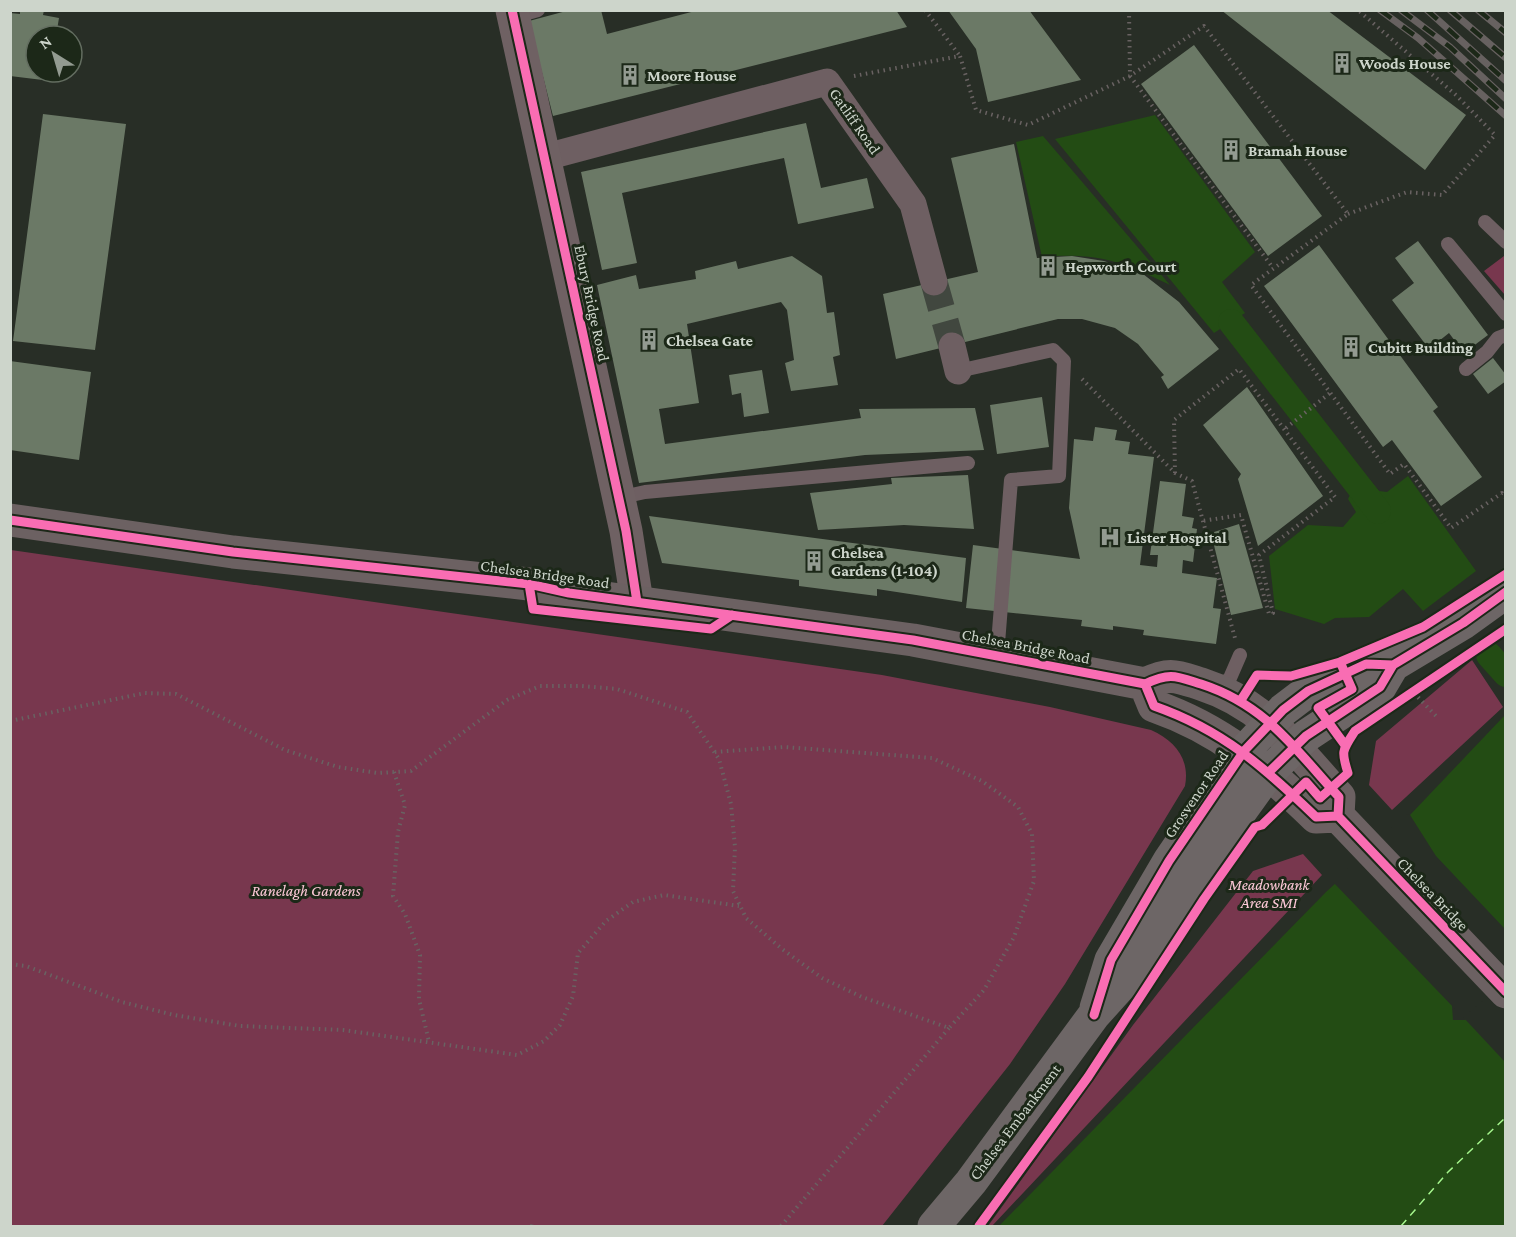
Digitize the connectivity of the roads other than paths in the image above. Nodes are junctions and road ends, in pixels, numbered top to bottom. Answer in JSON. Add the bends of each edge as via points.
{"nodes":[{"id":1,"x":522,"y":13,"type":"edge"},
{"id":2,"x":546,"y":157,"type":"junction"},
{"id":3,"x":1485,"y":222,"type":"dead end"},
{"id":4,"x":1506,"y":242,"type":"edge"},
{"id":5,"x":1448,"y":244,"type":"dead end"},
{"id":6,"x":934,"y":282,"type":"tunnel mouth"},
{"id":7,"x":1506,"y":314,"type":"edge"},
{"id":8,"x":1503,"y":341,"type":"edge"},
{"id":9,"x":952,"y":346,"type":"tunnel mouth"},
{"id":10,"x":1466,"y":369,"type":"dead end"},
{"id":11,"x":958,"y":371,"type":"joint"},
{"id":12,"x":968,"y":463,"type":"dead end"},
{"id":13,"x":618,"y":498,"type":"junction"},
{"id":14,"x":10,"y":520,"type":"edge"},
{"id":15,"x":1506,"y":592,"type":"edge"},
{"id":16,"x":637,"y":602,"type":"junction"},
{"id":17,"x":1239,"y":655,"type":"road end"},
{"id":18,"x":997,"y":656,"type":"junction"},
{"id":19,"x":1393,"y":664,"type":"junction"},
{"id":20,"x":1145,"y":684,"type":"junction"},
{"id":21,"x":1218,"y":690,"type":"junction"},
{"id":22,"x":1270,"y":723,"type":"junction"},
{"id":23,"x":1295,"y":746,"type":"junction"},
{"id":24,"x":1244,"y":751,"type":"junction"},
{"id":25,"x":1269,"y":772,"type":"junction"},
{"id":26,"x":1338,"y":816,"type":"junction"},
{"id":27,"x":1506,"y":992,"type":"edge"},
{"id":28,"x":1094,"y":1015,"type":"junction"},
{"id":29,"x":934,"y":1227,"type":"edge"}],
"edges":[{"from":1,"to":2,"type":"main road","name":"Ebury Bridge Road"},
{"from":2,"to":6,"type":"street","name":"Gatliff Road","via":[[635,126],[827,82],[913,204]]},
{"from":2,"to":13,"type":"main road","name":"Ebury Bridge Road"},
{"from":3,"to":4,"type":"lane"},
{"from":5,"to":7,"type":"lane"},
{"from":8,"to":10,"type":"lane"},
{"from":9,"to":11,"type":"street"},
{"from":11,"to":18,"type":"lane","via":[[1053,350],[1064,361],[1059,476],[1011,480]]},
{"from":12,"to":13,"type":"lane","via":[[645,492]]},
{"from":13,"to":16,"type":"main road","name":"Ebury Bridge Road"},
{"from":14,"to":16,"type":"main road","name":"Chelsea Bridge Road","via":[[233,552],[529,584]]},
{"from":15,"to":19,"type":"highway","name":"Grosvenor Road","via":[[1463,623]]},
{"from":16,"to":18,"type":"main road","name":"Chelsea Bridge Road","via":[[913,640]]},
{"from":17,"to":21,"type":"lane","via":[[1230,678]]},
{"from":18,"to":20,"type":"main road","name":"Chelsea Bridge Road"},
{"from":19,"to":22,"type":"highway","name":"Grosvenor Road","via":[[1366,664],[1324,682]]},
{"from":19,"to":23,"type":"highway","name":"Grosvenor Road","via":[[1380,687]]},
{"from":20,"to":21,"type":"main road","name":"Chelsea Bridge Road","via":[[1169,674]]},
{"from":20,"to":24,"type":"main road","via":[[1155,706]]},
{"from":21,"to":22,"type":"main road","name":"Chelsea Bridge Road","via":[[1241,700]]},
{"from":22,"to":23,"type":"main road","name":"Chelsea Bridge Road"},
{"from":22,"to":24,"type":"highway","name":"Grosvenor Road"},
{"from":23,"to":25,"type":"highway","name":"Grosvenor Road"},
{"from":23,"to":26,"type":"main road","via":[[1339,796]]},
{"from":24,"to":25,"type":"main road"},
{"from":24,"to":28,"type":"highway","name":"Grosvenor Road","via":[[1169,861],[1111,960]]},
{"from":25,"to":26,"type":"main road","via":[[1316,817]]},
{"from":25,"to":28,"type":"highway","name":"Grosvenor Road","via":[[1186,887],[1130,975]]},
{"from":26,"to":27,"type":"main road","name":"Chelsea Bridge"},
{"from":28,"to":29,"type":"highway","name":"Chelsea Embankment"}]}
